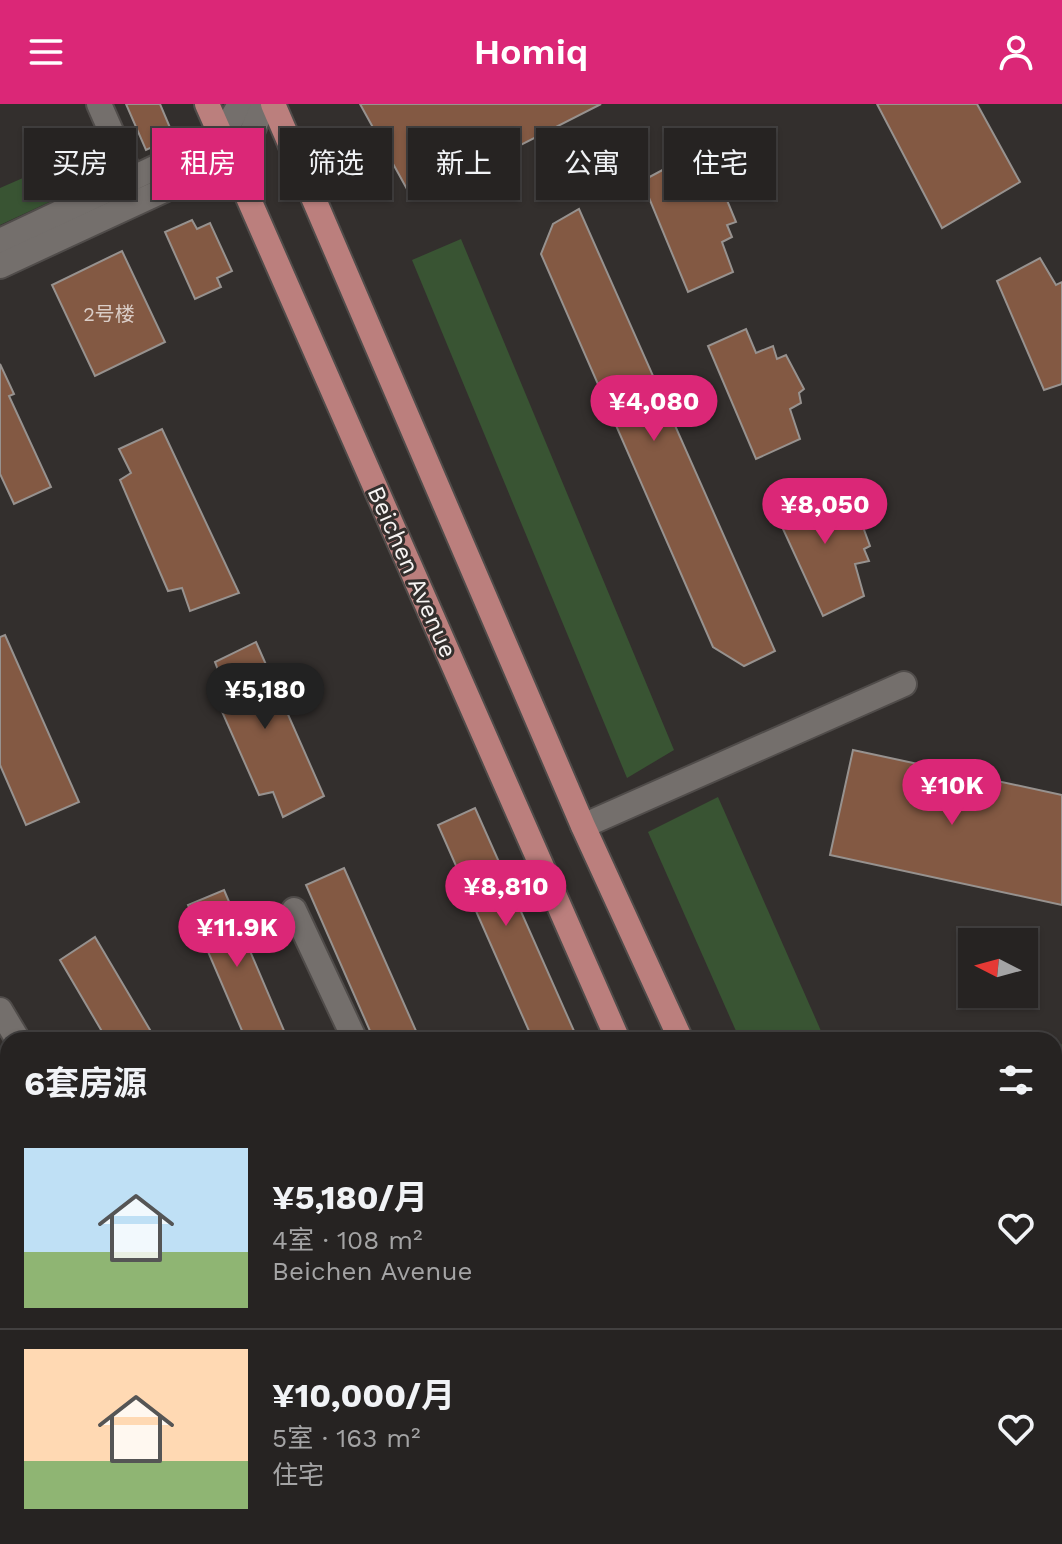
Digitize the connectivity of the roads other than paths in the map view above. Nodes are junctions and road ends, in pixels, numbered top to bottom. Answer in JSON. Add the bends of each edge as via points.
{"nodes":[{"id":1,"x":99,"y":104,"type":"edge"},
{"id":2,"x":207,"y":104,"type":"edge"},
{"id":3,"x":240,"y":104,"type":"edge"},
{"id":4,"x":264,"y":104,"type":"edge"},
{"id":5,"x":273,"y":104,"type":"edge"},
{"id":6,"x":110,"y":128,"type":"edge"},
{"id":7,"x":218,"y":128,"type":"edge"},
{"id":8,"x":232,"y":128,"type":"edge"},
{"id":9,"x":254,"y":128,"type":"edge"},
{"id":10,"x":152,"y":186,"type":"edge"},
{"id":11,"x":87,"y":200,"type":"edge"},
{"id":12,"x":249,"y":200,"type":"edge"},
{"id":13,"x":0,"y":241,"type":"edge"},
{"id":14,"x":0,"y":266,"type":"edge"},
{"id":15,"x":904,"y":684,"type":"dead end"},
{"id":16,"x":583,"y":826,"type":"junction"},
{"id":17,"x":294,"y":910,"type":"dead end"},
{"id":18,"x":0,"y":1010,"type":"edge"},
{"id":19,"x":13,"y":1032,"type":"edge"},
{"id":20,"x":351,"y":1032,"type":"edge"},
{"id":21,"x":614,"y":1032,"type":"edge"},
{"id":22,"x":677,"y":1032,"type":"edge"}],
"edges":[{"from":1,"to":6,"type":"street"},
{"from":2,"to":7,"type":"main road","name":"Beichen Avenue"},
{"from":3,"to":8,"type":"street"},
{"from":4,"to":9,"type":"street"},
{"from":5,"to":16,"type":"main road"},
{"from":10,"to":14,"type":"street"},
{"from":11,"to":13,"type":"street"},
{"from":12,"to":21,"type":"main road","name":"Beichen Avenue"},
{"from":15,"to":16,"type":"street"},
{"from":16,"to":22,"type":"main road"},
{"from":17,"to":20,"type":"street"},
{"from":18,"to":19,"type":"street"}]}
